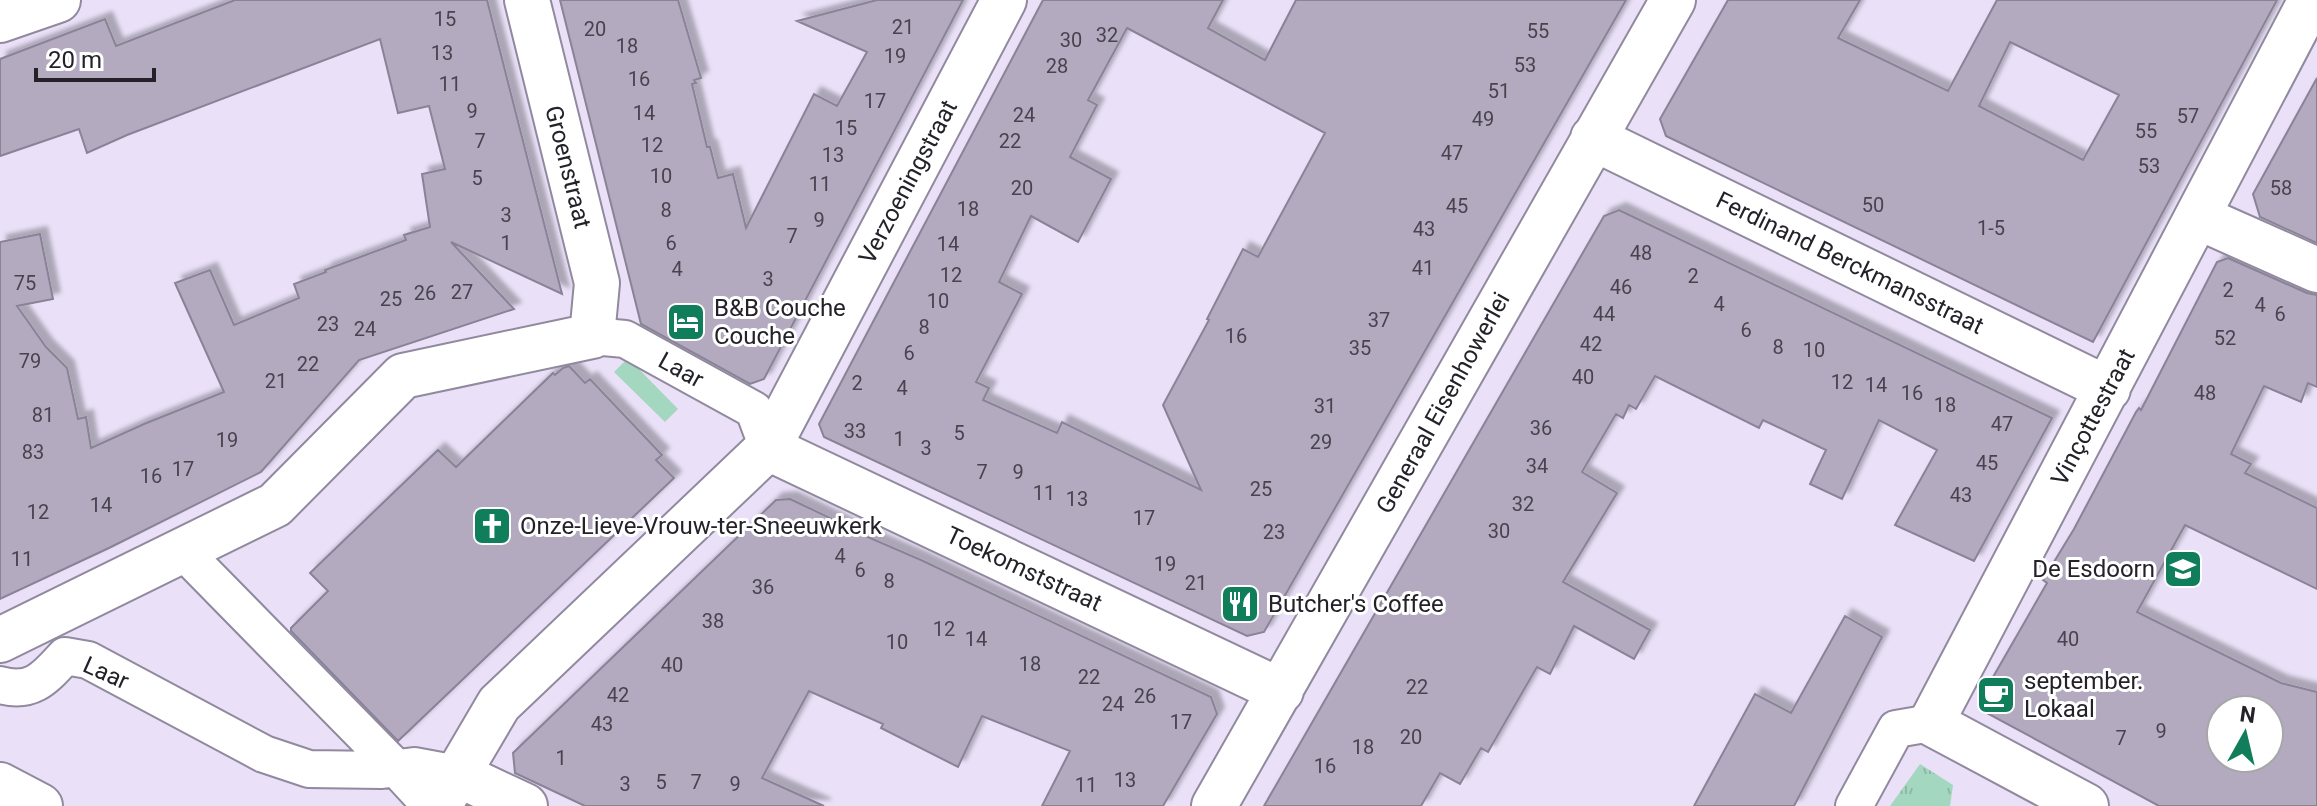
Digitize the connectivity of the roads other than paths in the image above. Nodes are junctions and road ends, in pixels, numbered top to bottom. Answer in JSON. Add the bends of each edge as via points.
{"nodes":[{"id":1,"x":58,"y":0,"type":"edge"},
{"id":2,"x":527,"y":0,"type":"edge"},
{"id":3,"x":1004,"y":0,"type":"edge"},
{"id":4,"x":1673,"y":0,"type":"edge"},
{"id":5,"x":2311,"y":0,"type":"edge"},
{"id":6,"x":0,"y":20,"type":"edge"},
{"id":7,"x":1593,"y":138,"type":"junction"},
{"id":8,"x":2198,"y":217,"type":"junction"},
{"id":9,"x":2317,"y":270,"type":"edge"},
{"id":10,"x":592,"y":336,"type":"junction"},
{"id":11,"x":2108,"y":389,"type":"junction"},
{"id":12,"x":768,"y":448,"type":"junction"},
{"id":13,"x":182,"y":550,"type":"junction"},
{"id":14,"x":0,"y":640,"type":"edge"},
{"id":15,"x":0,"y":685,"type":"edge"},
{"id":16,"x":1281,"y":691,"type":"junction"},
{"id":17,"x":1931,"y":723,"type":"junction"},
{"id":18,"x":397,"y":769,"type":"junction"},
{"id":19,"x":0,"y":785,"type":"edge"},
{"id":20,"x":443,"y":795,"type":"edge"},
{"id":21,"x":40,"y":806,"type":"edge"},
{"id":22,"x":525,"y":806,"type":"edge"},
{"id":23,"x":1214,"y":806,"type":"edge"},
{"id":24,"x":1854,"y":806,"type":"edge"},
{"id":25,"x":2086,"y":806,"type":"edge"}],
"edges":[{"from":1,"to":6,"type":"street"},
{"from":2,"to":10,"type":"street","name":"Groenstraat","via":[[597,283]]},
{"from":3,"to":12,"type":"street","name":"Verzoeningstraat"},
{"from":4,"to":7,"type":"street","name":"Generaal Eisenhowerlei"},
{"from":5,"to":8,"type":"street","name":"Vinçottestraat"},
{"from":7,"to":11,"type":"street","name":"Ferdinand Berckmansstraat"},
{"from":7,"to":16,"type":"street","name":"Generaal Eisenhowerlei"},
{"from":8,"to":9,"type":"street"},
{"from":8,"to":11,"type":"street","name":"Vinçottestraat"},
{"from":10,"to":12,"type":"street","name":"Laar","via":[[625,339],[754,410]]},
{"from":10,"to":13,"type":"street","name":"Laar","via":[[403,376],[275,505]]},
{"from":11,"to":17,"type":"street","name":"Vinçottestraat"},
{"from":12,"to":16,"type":"street","name":"Toekomststraat"},
{"from":12,"to":20,"type":"street","via":[[499,704]]},
{"from":13,"to":14,"type":"street","name":"Laar"},
{"from":13,"to":18,"type":"street"},
{"from":15,"to":18,"type":"street","name":"Laar","via":[[39,683],[65,656],[88,660],[264,754],[309,769]]},
{"from":16,"to":23,"type":"street","name":"Generaal Eisenhowerlei"},
{"from":17,"to":24,"type":"street","via":[[1896,729]]},
{"from":17,"to":25,"type":"street"},
{"from":18,"to":20,"type":"street","name":"Laar","via":[[414,766]]},
{"from":19,"to":21,"type":"street"},
{"from":20,"to":22,"type":"street"}]}
